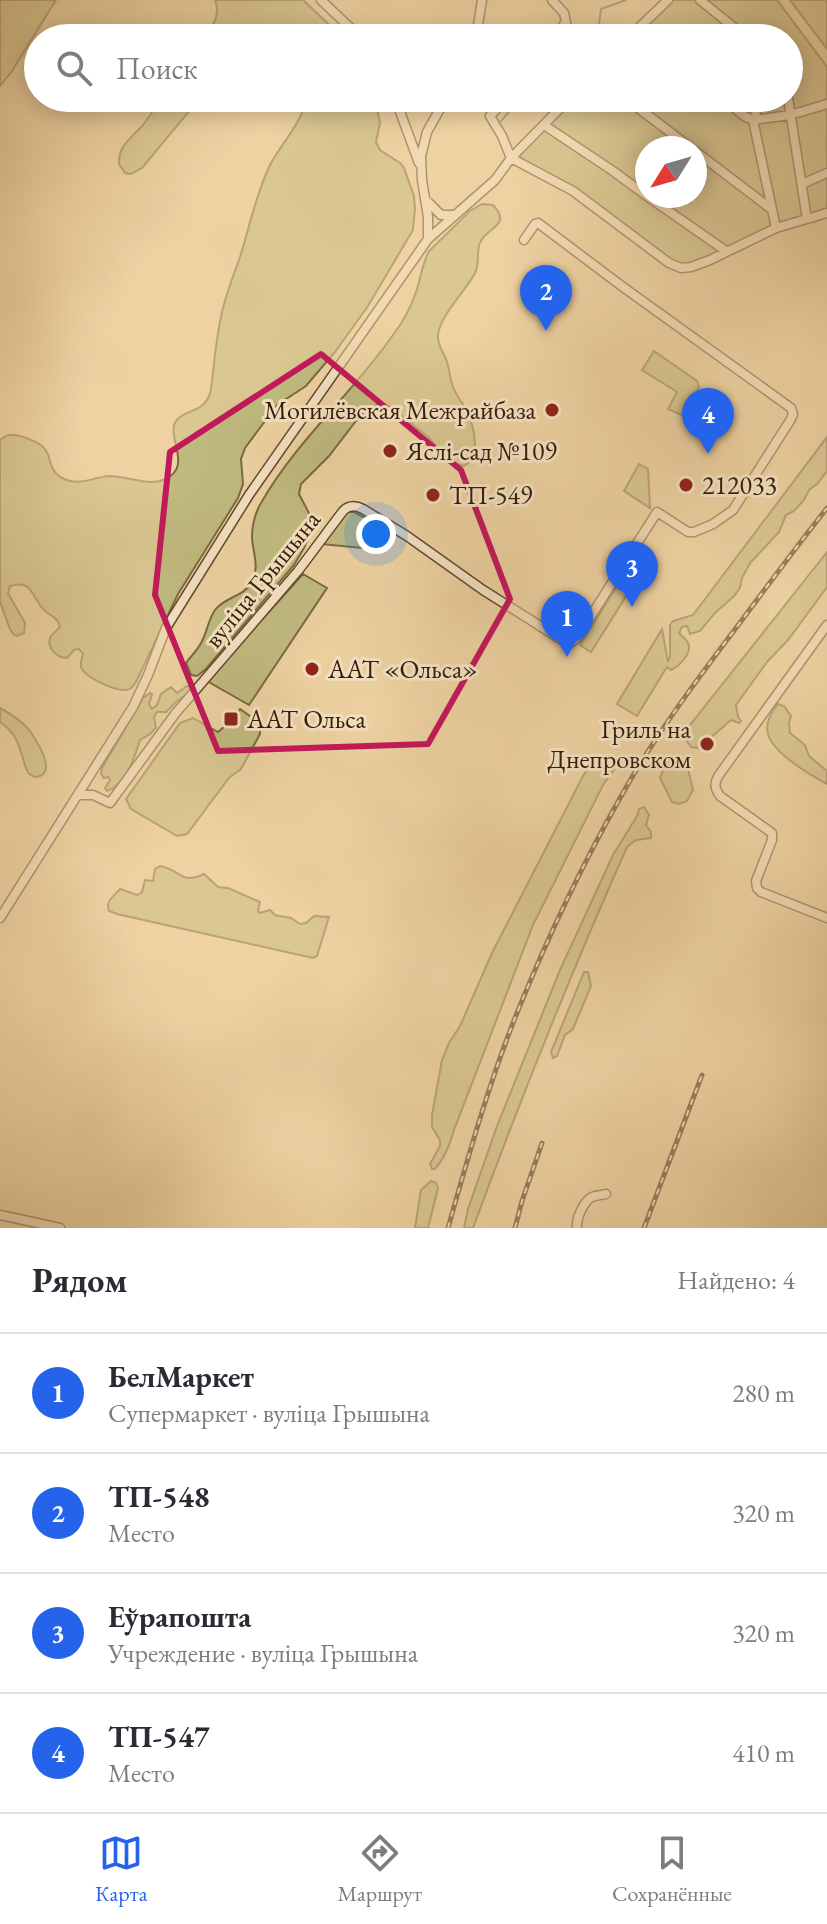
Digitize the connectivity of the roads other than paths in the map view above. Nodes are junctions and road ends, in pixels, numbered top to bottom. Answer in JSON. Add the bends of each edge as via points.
{"nodes":[{"id":1,"x":321,"y":0,"type":"edge"},
{"id":2,"x":482,"y":0,"type":"edge"},
{"id":3,"x":552,"y":0,"type":"edge"},
{"id":4,"x":668,"y":0,"type":"edge"},
{"id":5,"x":700,"y":0,"type":"edge"},
{"id":6,"x":346,"y":24,"type":"edge"},
{"id":7,"x":478,"y":24,"type":"edge"},
{"id":8,"x":564,"y":24,"type":"edge"},
{"id":9,"x":642,"y":24,"type":"edge"},
{"id":10,"x":730,"y":24,"type":"edge"},
{"id":11,"x":827,"y":104,"type":"edge"},
{"id":12,"x":803,"y":111,"type":"edge"},
{"id":13,"x":400,"y":112,"type":"edge"},
{"id":14,"x":439,"y":112,"type":"edge"},
{"id":15,"x":494,"y":112,"type":"edge"},
{"id":16,"x":557,"y":112,"type":"edge"},
{"id":17,"x":643,"y":112,"type":"edge"},
{"id":18,"x":739,"y":112,"type":"edge"},
{"id":19,"x":754,"y":112,"type":"edge"},
{"id":20,"x":790,"y":112,"type":"edge"},
{"id":21,"x":800,"y":112,"type":"edge"},
{"id":22,"x":790,"y":115,"type":"junction"},
{"id":23,"x":754,"y":120,"type":"junction"},
{"id":24,"x":544,"y":125,"type":"junction"},
{"id":25,"x":675,"y":136,"type":"edge"},
{"id":26,"x":511,"y":158,"type":"junction"},
{"id":27,"x":707,"y":160,"type":"edge"},
{"id":28,"x":421,"y":167,"type":"junction"},
{"id":29,"x":827,"y":173,"type":"edge"},
{"id":30,"x":802,"y":184,"type":"junction"},
{"id":31,"x":635,"y":187,"type":"edge"},
{"id":32,"x":426,"y":199,"type":"junction"},
{"id":33,"x":664,"y":208,"type":"edge"},
{"id":34,"x":771,"y":208,"type":"junction"},
{"id":35,"x":827,"y":213,"type":"edge"},
{"id":36,"x":454,"y":215,"type":"junction"},
{"id":37,"x":807,"y":219,"type":"junction"},
{"id":38,"x":776,"y":228,"type":"junction"},
{"id":39,"x":428,"y":239,"type":"junction"},
{"id":40,"x":524,"y":240,"type":"dead end"},
{"id":41,"x":726,"y":251,"type":"junction"},
{"id":42,"x":827,"y":625,"type":"edge"},
{"id":43,"x":78,"y":795,"type":"junction"},
{"id":44,"x":0,"y":918,"type":"edge"},
{"id":45,"x":827,"y":918,"type":"edge"},
{"id":46,"x":606,"y":1194,"type":"dead end"},
{"id":47,"x":0,"y":1215,"type":"edge"},
{"id":48,"x":60,"y":1228,"type":"edge"},
{"id":49,"x":577,"y":1228,"type":"edge"}],
"edges":[{"from":1,"to":6,"type":"street"},
{"from":2,"to":7,"type":"street"},
{"from":3,"to":8,"type":"street","via":[[564,13]]},
{"from":4,"to":9,"type":"street"},
{"from":5,"to":10,"type":"street"},
{"from":11,"to":12,"type":"street"},
{"from":13,"to":28,"type":"street"},
{"from":14,"to":28,"type":"street","via":[[424,140]]},
{"from":15,"to":26,"type":"street","via":[[490,116]]},
{"from":16,"to":24,"type":"street"},
{"from":17,"to":25,"type":"street"},
{"from":18,"to":23,"type":"street"},
{"from":19,"to":23,"type":"street"},
{"from":20,"to":22,"type":"street"},
{"from":21,"to":22,"type":"street"},
{"from":22,"to":23,"type":"street"},
{"from":22,"to":30,"type":"street"},
{"from":23,"to":34,"type":"street"},
{"from":24,"to":26,"type":"street"},
{"from":24,"to":31,"type":"street"},
{"from":26,"to":36,"type":"street","via":[[495,180]]},
{"from":26,"to":41,"type":"street","via":[[573,191],[674,266],[691,267]]},
{"from":27,"to":34,"type":"street"},
{"from":28,"to":32,"type":"street"},
{"from":29,"to":30,"type":"street"},
{"from":30,"to":37,"type":"street"},
{"from":32,"to":36,"type":"street","via":[[441,215]]},
{"from":32,"to":39,"type":"street"},
{"from":33,"to":41,"type":"street"},
{"from":34,"to":38,"type":"street"},
{"from":35,"to":37,"type":"street"},
{"from":36,"to":39,"type":"street"},
{"from":37,"to":38,"type":"street"},
{"from":38,"to":41,"type":"street"},
{"from":39,"to":43,"type":"street","via":[[249,495],[166,628],[133,707]]},
{"from":40,"to":43,"type":"street","name":"вуліца Грышына","via":[[538,223],[791,408],[791,419],[733,510],[694,532],[657,512],[577,638],[567,643],[407,536],[357,506],[347,507],[175,714],[110,803]]},
{"from":42,"to":45,"type":"street","via":[[715,782],[720,796],[772,833],[757,888]]},
{"from":43,"to":44,"type":"street"},
{"from":46,"to":49,"type":"street","via":[[587,1201]]},
{"from":47,"to":48,"type":"street"}]}
